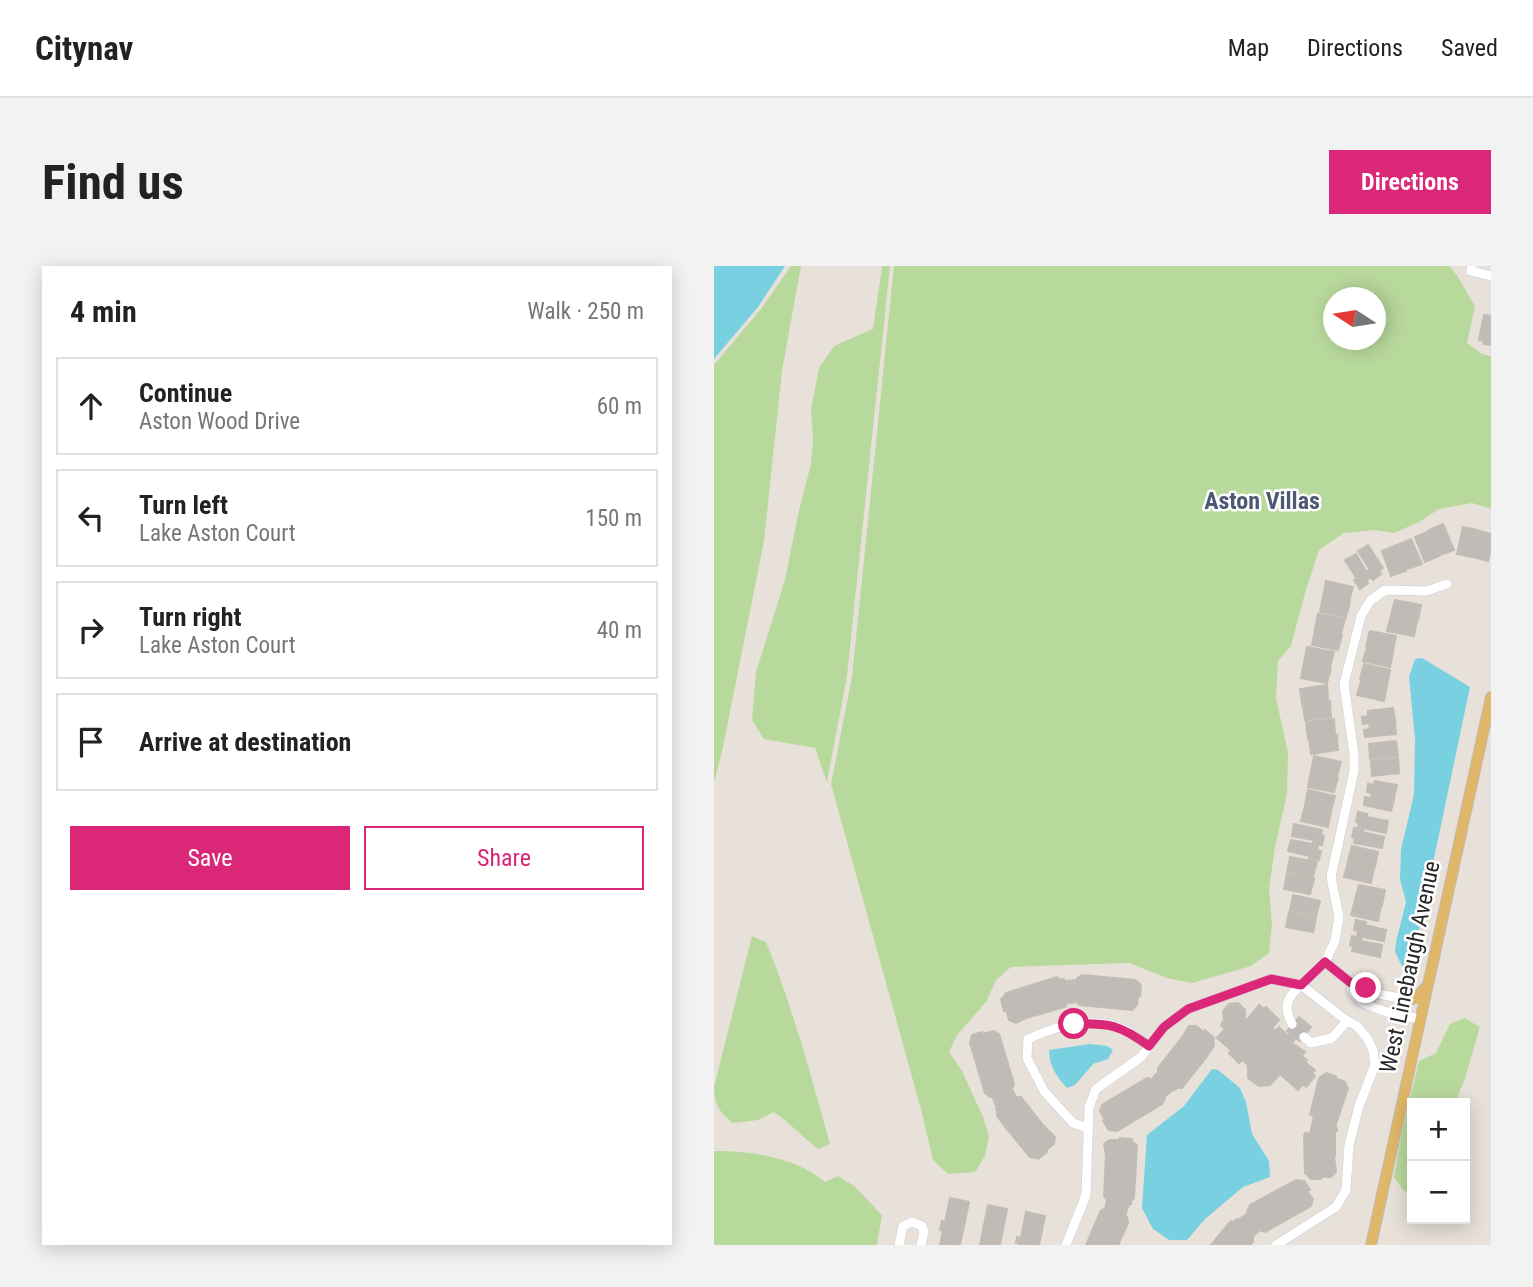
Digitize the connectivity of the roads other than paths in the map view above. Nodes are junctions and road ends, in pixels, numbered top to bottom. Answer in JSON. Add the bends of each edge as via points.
{"nodes":[{"id":1,"x":1472,"y":266,"type":"edge"},
{"id":2,"x":1491,"y":276,"type":"edge"},
{"id":3,"x":1447,"y":584,"type":"dead end"},
{"id":4,"x":1491,"y":697,"type":"edge"},
{"id":5,"x":1325,"y":962,"type":"junction"},
{"id":6,"x":1428,"y":982,"type":"junction"},
{"id":7,"x":1351,"y":983,"type":"junction"},
{"id":8,"x":1301,"y":985,"type":"junction"},
{"id":9,"x":1409,"y":1000,"type":"joint"},
{"id":10,"x":1420,"y":1019,"type":"junction"},
{"id":11,"x":1347,"y":1021,"type":"junction"},
{"id":12,"x":1292,"y":1024,"type":"dead end"},
{"id":13,"x":1304,"y":1037,"type":"dead end"},
{"id":14,"x":1149,"y":1046,"type":"junction"},
{"id":15,"x":1088,"y":1128,"type":"junction"},
{"id":16,"x":899,"y":1245,"type":"edge"},
{"id":17,"x":921,"y":1245,"type":"edge"},
{"id":18,"x":1066,"y":1245,"type":"edge"},
{"id":19,"x":1276,"y":1245,"type":"edge"},
{"id":20,"x":1371,"y":1245,"type":"edge"}],
"edges":[{"from":1,"to":2,"type":"street","via":[[1471,271]]},
{"from":3,"to":5,"type":"street","via":[[1426,590],[1385,590],[1370,601],[1361,616],[1344,684],[1354,771],[1331,877],[1339,917]]},
{"from":4,"to":6,"type":"main road","name":"West Linebaugh Avenue"},
{"from":5,"to":7,"type":"street"},
{"from":5,"to":8,"type":"street"},
{"from":6,"to":9,"type":"main road","via":[[1422,993]]},
{"from":6,"to":10,"type":"main road","name":"West Linebaugh Avenue"},
{"from":7,"to":9,"type":"street"},
{"from":7,"to":10,"type":"street","via":[[1361,1002]]},
{"from":8,"to":11,"type":"street"},
{"from":8,"to":12,"type":"street","via":[[1286,1006]]},
{"from":8,"to":14,"type":"street","via":[[1271,979],[1188,1009]]},
{"from":10,"to":20,"type":"main road","name":"West Linebaugh Avenue"},
{"from":11,"to":13,"type":"street","via":[[1332,1038],[1311,1043]]},
{"from":11,"to":19,"type":"street","via":[[1367,1038],[1375,1065],[1349,1145],[1346,1190],[1336,1207]]},
{"from":14,"to":15,"type":"street","via":[[1141,1057],[1096,1089],[1090,1100]]},
{"from":14,"to":15,"type":"street","via":[[1122,1028],[1098,1023],[1051,1029],[1028,1039],[1027,1058],[1044,1091],[1073,1123]]},
{"from":15,"to":18,"type":"street","via":[[1086,1194]]},
{"from":16,"to":17,"type":"street","via":[[903,1226],[912,1223],[922,1226]]}]}
